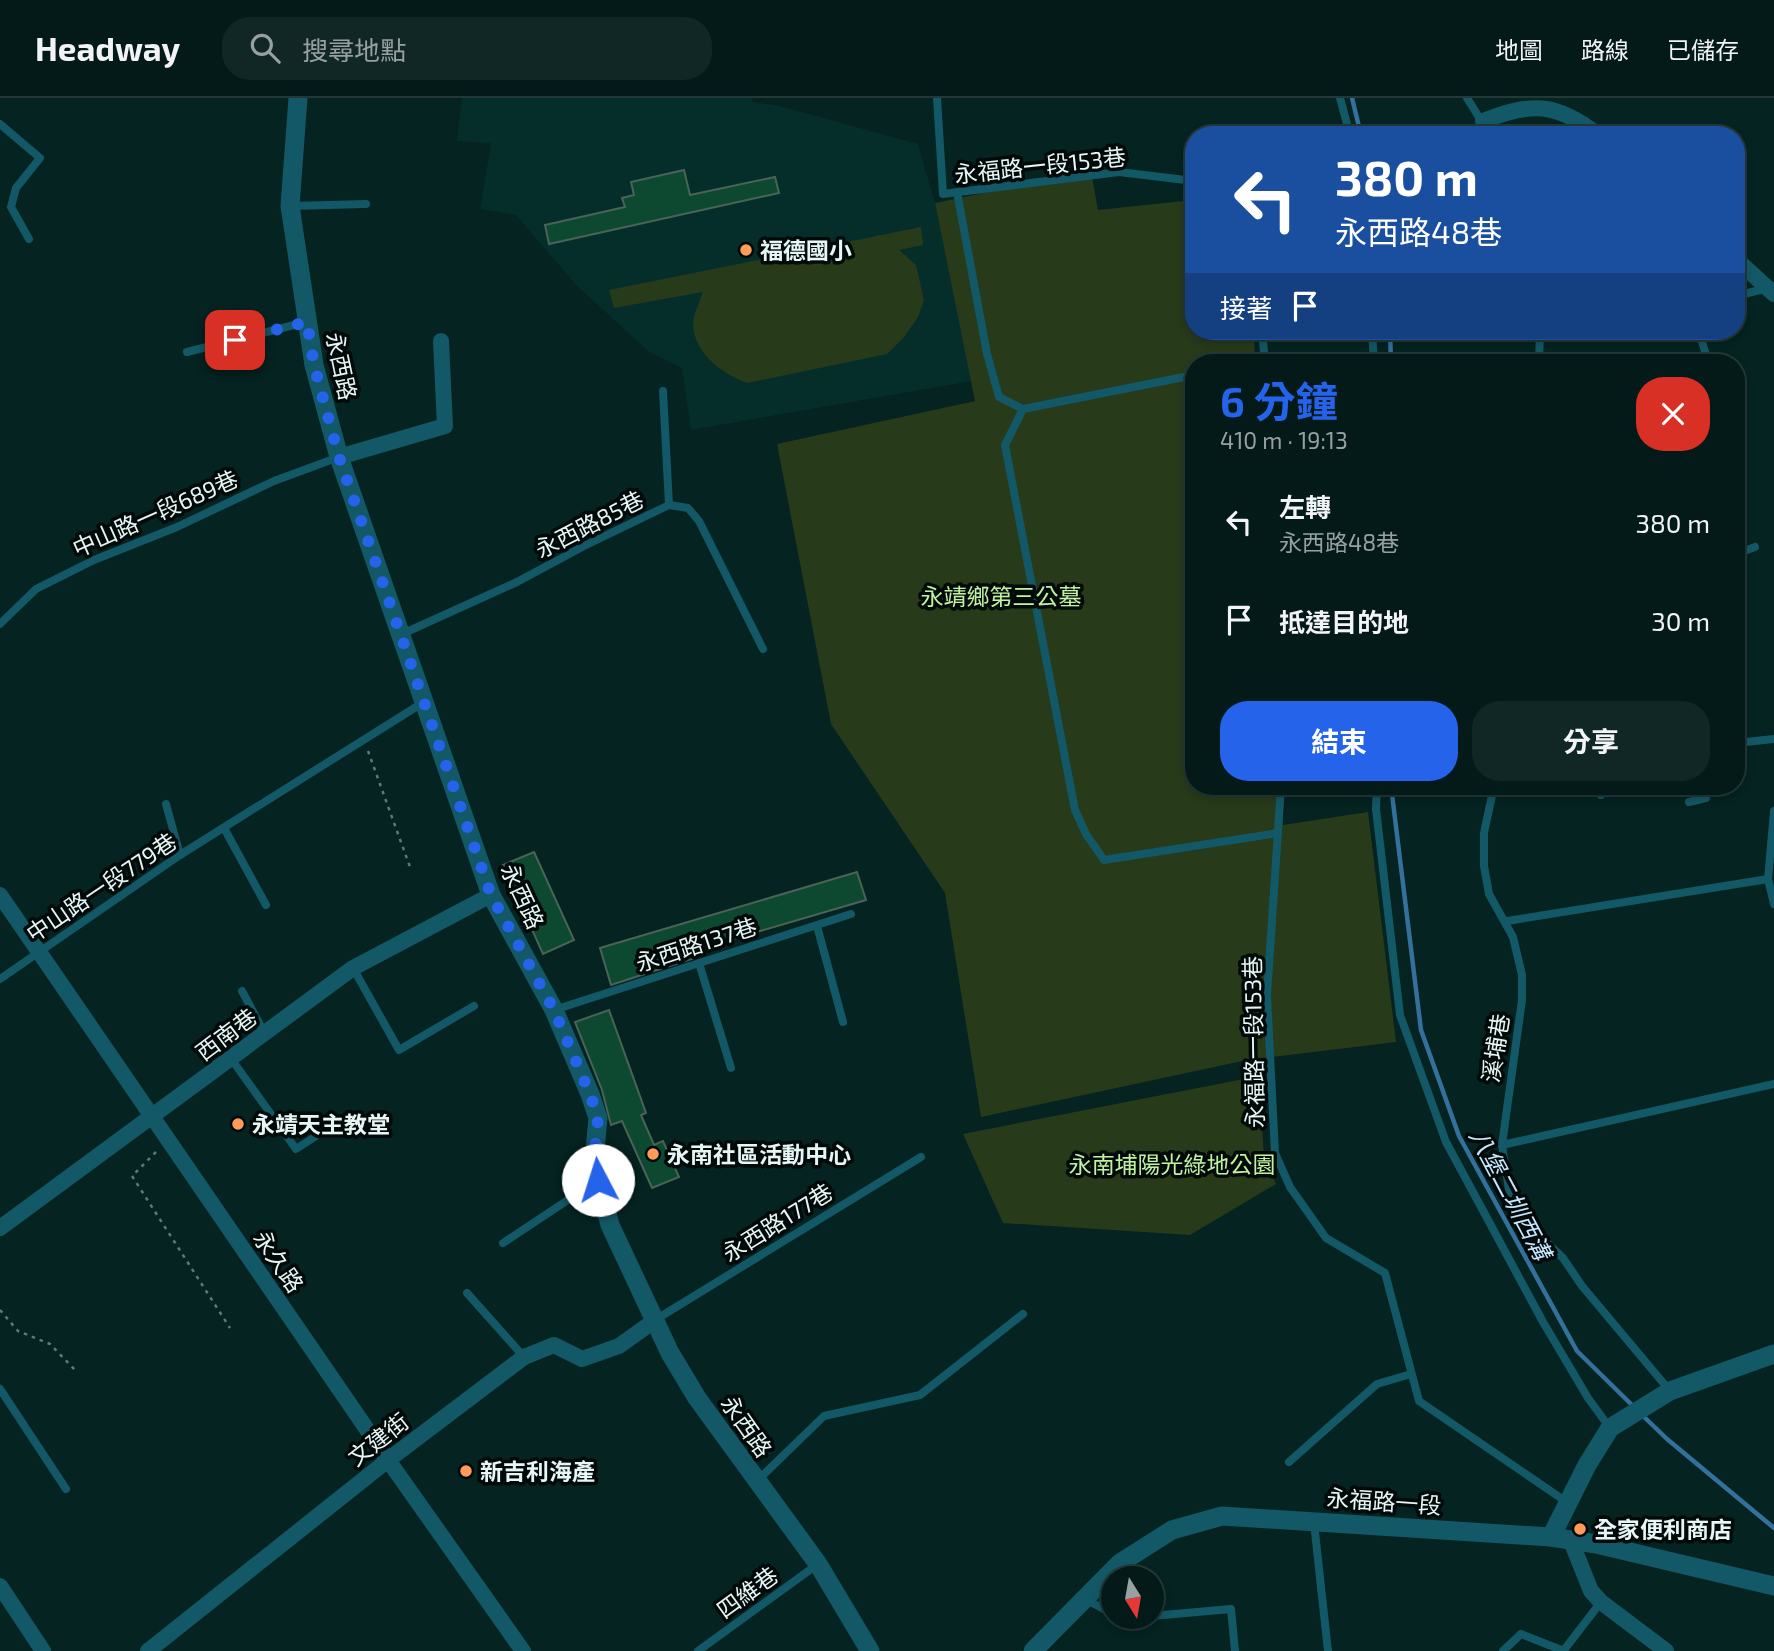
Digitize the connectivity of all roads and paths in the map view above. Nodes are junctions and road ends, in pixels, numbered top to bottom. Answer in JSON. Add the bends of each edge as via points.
{"nodes":[{"id":1,"x":298,"y":98,"type":"edge"},
{"id":2,"x":937,"y":98,"type":"edge"},
{"id":3,"x":1340,"y":98,"type":"edge"},
{"id":4,"x":1466,"y":98,"type":"edge"},
{"id":5,"x":0,"y":124,"type":"edge"},
{"id":6,"x":1348,"y":126,"type":"edge"},
{"id":7,"x":1485,"y":126,"type":"edge"},
{"id":8,"x":1490,"y":126,"type":"edge"},
{"id":9,"x":1586,"y":126,"type":"edge"},
{"id":10,"x":1185,"y":180,"type":"edge"},
{"id":11,"x":957,"y":192,"type":"junction"},
{"id":12,"x":366,"y":204,"type":"dead end"},
{"id":13,"x":290,"y":206,"type":"junction"},
{"id":14,"x":29,"y":239,"type":"dead end"},
{"id":15,"x":1745,"y":267,"type":"edge"},
{"id":16,"x":1771,"y":291,"type":"edge"},
{"id":17,"x":1745,"y":295,"type":"edge"},
{"id":18,"x":307,"y":322,"type":"junction"},
{"id":19,"x":441,"y":341,"type":"dead end"},
{"id":20,"x":187,"y":352,"type":"dead end"},
{"id":21,"x":1185,"y":377,"type":"edge"},
{"id":22,"x":663,"y":391,"type":"dead end"},
{"id":23,"x":1023,"y":409,"type":"junction"},
{"id":24,"x":339,"y":457,"type":"junction"},
{"id":25,"x":669,"y":505,"type":"junction"},
{"id":26,"x":1755,"y":547,"type":"dead end"},
{"id":27,"x":1745,"y":551,"type":"edge"},
{"id":28,"x":0,"y":624,"type":"edge"},
{"id":29,"x":402,"y":634,"type":"junction"},
{"id":30,"x":763,"y":649,"type":"dead end"},
{"id":31,"x":424,"y":702,"type":"junction"},
{"id":32,"x":364,"y":740,"type":"junction"},
{"id":33,"x":1774,"y":740,"type":"edge"},
{"id":34,"x":1745,"y":742,"type":"edge"},
{"id":35,"x":1280,"y":795,"type":"edge"},
{"id":36,"x":1377,"y":795,"type":"edge"},
{"id":37,"x":1492,"y":795,"type":"edge"},
{"id":38,"x":1706,"y":795,"type":"edge"},
{"id":39,"x":1689,"y":802,"type":"dead end"},
{"id":40,"x":166,"y":804,"type":"dead end"},
{"id":41,"x":1774,"y":811,"type":"edge"},
{"id":42,"x":224,"y":828,"type":"junction"},
{"id":43,"x":1278,"y":833,"type":"junction"},
{"id":44,"x":180,"y":855,"type":"junction"},
{"id":45,"x":410,"y":867,"type":"dead end"},
{"id":46,"x":1768,"y":879,"type":"junction"},
{"id":47,"x":0,"y":895,"type":"edge"},
{"id":48,"x":491,"y":895,"type":"junction"},
{"id":49,"x":1774,"y":904,"type":"edge"},
{"id":50,"x":265,"y":905,"type":"dead end"},
{"id":51,"x":851,"y":914,"type":"dead end"},
{"id":52,"x":1507,"y":921,"type":"junction"},
{"id":53,"x":817,"y":926,"type":"junction"},
{"id":54,"x":41,"y":951,"type":"junction"},
{"id":55,"x":699,"y":962,"type":"junction"},
{"id":56,"x":353,"y":968,"type":"junction"},
{"id":57,"x":0,"y":979,"type":"edge"},
{"id":58,"x":242,"y":991,"type":"dead end"},
{"id":59,"x":474,"y":1006,"type":"dead end"},
{"id":60,"x":554,"y":1010,"type":"junction"},
{"id":61,"x":843,"y":1021,"type":"dead end"},
{"id":62,"x":265,"y":1034,"type":"junction"},
{"id":63,"x":232,"y":1060,"type":"junction"},
{"id":64,"x":731,"y":1068,"type":"dead end"},
{"id":65,"x":1774,"y":1084,"type":"edge"},
{"id":66,"x":153,"y":1116,"type":"junction"},
{"id":67,"x":324,"y":1131,"type":"dead end"},
{"id":68,"x":168,"y":1139,"type":"junction"},
{"id":69,"x":1502,"y":1145,"type":"junction"},
{"id":70,"x":921,"y":1157,"type":"dead end"},
{"id":71,"x":598,"y":1180,"type":"junction"},
{"id":72,"x":0,"y":1228,"type":"edge"},
{"id":73,"x":503,"y":1242,"type":"dead end"},
{"id":74,"x":467,"y":1293,"type":"dead end"},
{"id":75,"x":0,"y":1310,"type":"edge"},
{"id":76,"x":1023,"y":1314,"type":"dead end"},
{"id":77,"x":654,"y":1321,"type":"junction"},
{"id":78,"x":230,"y":1328,"type":"dead end"},
{"id":79,"x":1774,"y":1354,"type":"edge"},
{"id":80,"x":524,"y":1357,"type":"junction"},
{"id":81,"x":76,"y":1371,"type":"dead end"},
{"id":82,"x":1411,"y":1374,"type":"junction"},
{"id":83,"x":0,"y":1389,"type":"edge"},
{"id":84,"x":1670,"y":1391,"type":"junction"},
{"id":85,"x":1611,"y":1428,"type":"junction"},
{"id":86,"x":387,"y":1460,"type":"junction"},
{"id":87,"x":1289,"y":1462,"type":"dead end"},
{"id":88,"x":757,"y":1481,"type":"junction"},
{"id":89,"x":66,"y":1489,"type":"dead end"},
{"id":90,"x":1567,"y":1503,"type":"junction"},
{"id":91,"x":1314,"y":1520,"type":"junction"},
{"id":92,"x":1551,"y":1537,"type":"junction"},
{"id":93,"x":1571,"y":1541,"type":"junction"},
{"id":94,"x":818,"y":1564,"type":"junction"},
{"id":95,"x":0,"y":1586,"type":"edge"},
{"id":96,"x":1774,"y":1586,"type":"edge"},
{"id":97,"x":1083,"y":1598,"type":"junction"},
{"id":98,"x":1601,"y":1602,"type":"junction"},
{"id":99,"x":1101,"y":1608,"type":"edge"},
{"id":100,"x":1164,"y":1615,"type":"edge"},
{"id":101,"x":1564,"y":1650,"type":"edge"},
{"id":102,"x":43,"y":1651,"type":"edge"},
{"id":103,"x":148,"y":1651,"type":"edge"},
{"id":104,"x":523,"y":1651,"type":"edge"},
{"id":105,"x":698,"y":1651,"type":"edge"},
{"id":106,"x":870,"y":1651,"type":"edge"},
{"id":107,"x":1033,"y":1651,"type":"edge"},
{"id":108,"x":1235,"y":1651,"type":"edge"},
{"id":109,"x":1328,"y":1651,"type":"edge"},
{"id":110,"x":1503,"y":1651,"type":"edge"},
{"id":111,"x":1666,"y":1651,"type":"edge"}],
"edges":[{"from":1,"to":13,"type":"street","name":"永西路"},
{"from":2,"to":11,"type":"lane","name":"永福路一段153巷","via":[[943,194]]},
{"from":3,"to":6,"type":"lane"},
{"from":4,"to":7,"type":"lane"},
{"from":5,"to":14,"type":"lane","via":[[40,158],[16,188],[11,207]]},
{"from":8,"to":9,"type":"street","via":[[1514,109],[1534,106],[1557,111]]},
{"from":10,"to":11,"type":"lane","name":"永福路一段153巷","via":[[1119,172]]},
{"from":11,"to":23,"type":"lane","via":[[999,397]]},
{"from":12,"to":13,"type":"lane"},
{"from":13,"to":18,"type":"street","name":"永西路"},
{"from":15,"to":16,"type":"street"},
{"from":16,"to":17,"type":"lane"},
{"from":18,"to":20,"type":"lane"},
{"from":18,"to":24,"type":"street","name":"永西路"},
{"from":19,"to":24,"type":"street","via":[[445,426]]},
{"from":21,"to":23,"type":"lane"},
{"from":22,"to":25,"type":"lane"},
{"from":23,"to":43,"type":"lane","via":[[1004,445],[1075,810],[1086,834],[1104,860]]},
{"from":24,"to":28,"type":"lane","name":"中山路一段689巷","via":[[94,559],[36,589]]},
{"from":24,"to":29,"type":"street","name":"永西路"},
{"from":25,"to":29,"type":"lane","name":"永西路85巷"},
{"from":25,"to":30,"type":"lane","name":"永西路85巷","via":[[688,508],[699,521]]},
{"from":26,"to":27,"type":"lane"},
{"from":29,"to":31,"type":"street","name":"永西路"},
{"from":31,"to":32,"type":"lane","name":"中山路一段779巷"},
{"from":31,"to":48,"type":"street","name":"永西路"},
{"from":32,"to":42,"type":"lane","name":"中山路一段779巷"},
{"from":32,"to":45,"type":"path"},
{"from":33,"to":34,"type":"lane"},
{"from":35,"to":43,"type":"lane","name":"永福路一段153巷"},
{"from":36,"to":85,"type":"lane","via":[[1399,1015],[1426,1090],[1446,1142],[1501,1247],[1588,1398]]},
{"from":37,"to":52,"type":"lane","name":"溪埔巷","via":[[1484,866],[1489,894]]},
{"from":38,"to":39,"type":"lane"},
{"from":40,"to":44,"type":"lane"},
{"from":41,"to":46,"type":"lane"},
{"from":42,"to":44,"type":"lane","name":"中山路一段779巷"},
{"from":42,"to":50,"type":"lane"},
{"from":43,"to":82,"type":"lane","name":"永福路一段153巷","via":[[1267,995],[1275,1153],[1290,1187],[1326,1238],[1385,1273]]},
{"from":44,"to":54,"type":"lane","name":"中山路一段779巷"},
{"from":46,"to":49,"type":"lane"},
{"from":46,"to":52,"type":"lane"},
{"from":47,"to":54,"type":"street","name":"永久路"},
{"from":48,"to":56,"type":"street","name":"西南巷"},
{"from":48,"to":60,"type":"street","name":"永西路"},
{"from":51,"to":53,"type":"lane","name":"永西路137巷"},
{"from":52,"to":69,"type":"lane","name":"溪埔巷","via":[[1522,975],[1522,1000]]},
{"from":53,"to":55,"type":"lane","name":"永西路137巷"},
{"from":53,"to":61,"type":"lane"},
{"from":54,"to":57,"type":"lane","name":"中山路一段779巷"},
{"from":54,"to":66,"type":"street","name":"永久路"},
{"from":55,"to":60,"type":"lane","name":"永西路137巷"},
{"from":55,"to":64,"type":"lane"},
{"from":56,"to":59,"type":"lane","via":[[399,1050]]},
{"from":56,"to":62,"type":"street","name":"西南巷"},
{"from":58,"to":62,"type":"lane"},
{"from":60,"to":71,"type":"street","name":"永西路","via":[[598,1118]]},
{"from":62,"to":63,"type":"street","name":"西南巷"},
{"from":63,"to":66,"type":"street","name":"西南巷"},
{"from":63,"to":67,"type":"lane","via":[[296,1149]]},
{"from":65,"to":69,"type":"lane"},
{"from":66,"to":68,"type":"street","name":"永久路"},
{"from":66,"to":72,"type":"street","name":"西南巷"},
{"from":68,"to":78,"type":"path","via":[[132,1176]]},
{"from":68,"to":86,"type":"street","name":"永久路"},
{"from":69,"to":84,"type":"lane","name":"溪埔巷","via":[[1511,1209],[1563,1258]]},
{"from":70,"to":77,"type":"lane","name":"永西路177巷"},
{"from":71,"to":73,"type":"lane"},
{"from":71,"to":77,"type":"street","name":"永西路","via":[[610,1225]]},
{"from":74,"to":80,"type":"lane"},
{"from":75,"to":81,"type":"path","via":[[18,1331],[50,1344]]},
{"from":76,"to":88,"type":"lane","via":[[920,1395],[824,1416]]},
{"from":77,"to":80,"type":"street","name":"文建街","via":[[620,1346],[582,1359],[554,1345]]},
{"from":77,"to":88,"type":"street","name":"永西路","via":[[697,1398]]},
{"from":79,"to":84,"type":"street"},
{"from":80,"to":86,"type":"street","name":"文建街"},
{"from":82,"to":87,"type":"lane","via":[[1377,1384]]},
{"from":82,"to":90,"type":"lane","name":"永福路一段153巷","via":[[1419,1401]]},
{"from":83,"to":89,"type":"lane"},
{"from":84,"to":85,"type":"street"},
{"from":85,"to":90,"type":"street"},
{"from":86,"to":103,"type":"street","name":"文建街"},
{"from":86,"to":104,"type":"street","name":"永久路"},
{"from":88,"to":94,"type":"street","name":"永西路"},
{"from":90,"to":92,"type":"street"},
{"from":91,"to":92,"type":"street","name":"永福路一段"},
{"from":91,"to":97,"type":"street","name":"永福路一段","via":[[1222,1516],[1172,1530],[1120,1563]]},
{"from":91,"to":109,"type":"lane"},
{"from":92,"to":93,"type":"street","name":"永福路一段"},
{"from":93,"to":96,"type":"street","name":"永福路一段"},
{"from":93,"to":98,"type":"street","via":[[1591,1591]]},
{"from":94,"to":105,"type":"lane","name":"四維巷"},
{"from":94,"to":106,"type":"street","name":"永西路"},
{"from":95,"to":102,"type":"street"},
{"from":97,"to":99,"type":"lane"},
{"from":97,"to":107,"type":"street","name":"永福路一段"},
{"from":98,"to":101,"type":"lane"},
{"from":98,"to":111,"type":"street"},
{"from":100,"to":108,"type":"lane","via":[[1231,1609]]},
{"from":101,"to":110,"type":"lane","via":[[1521,1634]]}]}
